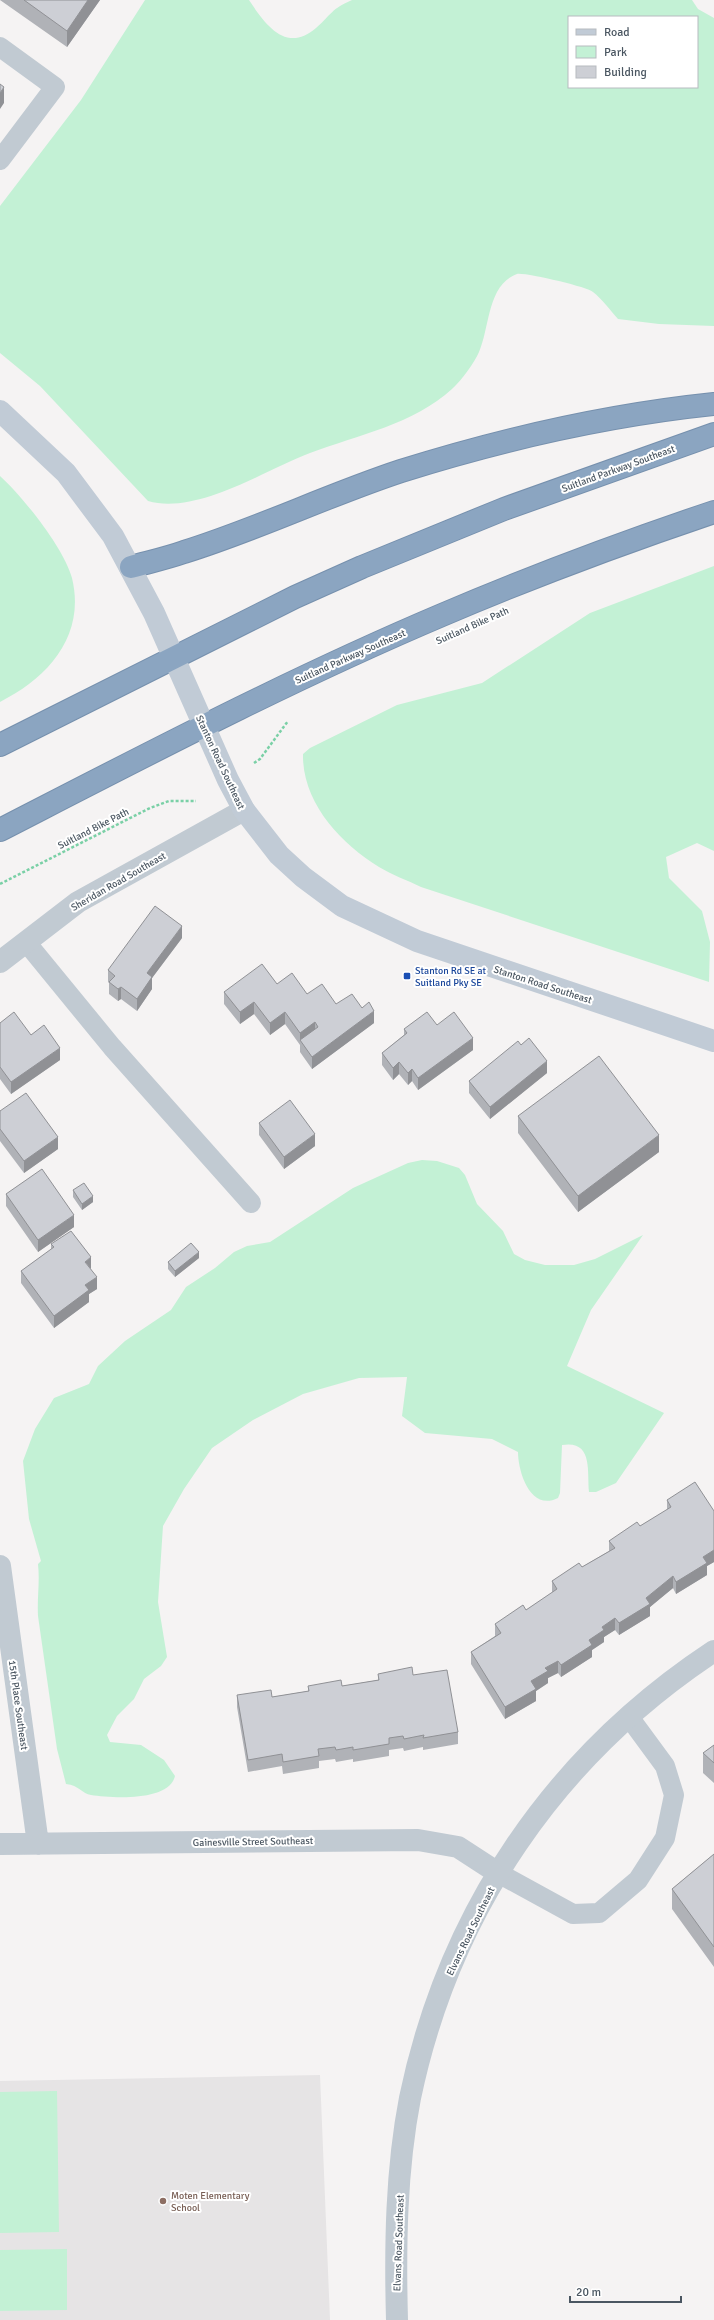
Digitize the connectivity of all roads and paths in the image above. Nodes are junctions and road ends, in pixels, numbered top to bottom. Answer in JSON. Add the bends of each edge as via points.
{"nodes":[{"id":1,"x":0,"y":47,"type":"edge"},
{"id":2,"x":0,"y":160,"type":"edge"},
{"id":3,"x":714,"y":404,"type":"edge"},
{"id":4,"x":0,"y":411,"type":"edge"},
{"id":5,"x":714,"y":434,"type":"edge"},
{"id":6,"x":714,"y":512,"type":"edge"},
{"id":7,"x":131,"y":567,"type":"junction"},
{"id":8,"x":174,"y":658,"type":"junction"},
{"id":9,"x":289,"y":719,"type":"dead end"},
{"id":10,"x":204,"y":726,"type":"junction"},
{"id":11,"x":0,"y":745,"type":"edge"},
{"id":12,"x":260,"y":758,"type":"dead end"},
{"id":13,"x":198,"y":801,"type":"dead end"},
{"id":14,"x":244,"y":810,"type":"junction"},
{"id":15,"x":0,"y":830,"type":"edge"},
{"id":16,"x":0,"y":884,"type":"edge"},
{"id":17,"x":26,"y":942,"type":"junction"},
{"id":18,"x":0,"y":962,"type":"edge"},
{"id":19,"x":714,"y":1041,"type":"edge"},
{"id":20,"x":251,"y":1203,"type":"dead end"},
{"id":21,"x":0,"y":1566,"type":"edge"},
{"id":22,"x":714,"y":1651,"type":"edge"},
{"id":23,"x":629,"y":1717,"type":"junction"},
{"id":24,"x":0,"y":1844,"type":"edge"},
{"id":25,"x":38,"y":1844,"type":"junction"},
{"id":26,"x":498,"y":1873,"type":"junction"},
{"id":27,"x":397,"y":2320,"type":"edge"}],
"edges":[{"from":1,"to":2,"type":"lane","via":[[55,87]]},
{"from":3,"to":7,"type":"highway","via":[[626,416],[452,456],[357,487],[184,552]]},
{"from":4,"to":7,"type":"street","name":"Stanton Road Southeast","via":[[66,473],[94,508]]},
{"from":5,"to":8,"type":"highway","name":"Suitland Parkway Southeast","via":[[428,539],[295,597]]},
{"from":6,"to":10,"type":"highway","name":"Suitland Parkway Southeast","via":[[580,559],[440,615],[292,682]]},
{"from":7,"to":8,"type":"street","name":"Stanton Road Southeast"},
{"from":8,"to":10,"type":"street","name":"Stanton Road Southeast"},
{"from":8,"to":11,"type":"highway","name":"Suitland Parkway Southeast"},
{"from":9,"to":12,"type":"path"},
{"from":10,"to":14,"type":"street","name":"Stanton Road Southeast"},
{"from":10,"to":15,"type":"highway","name":"Suitland Parkway Southeast"},
{"from":13,"to":16,"type":"path","name":"Suitland Bike Path","via":[[169,801],[150,808]]},
{"from":14,"to":17,"type":"street","name":"Sheridan Road Southeast","via":[[78,902]]},
{"from":14,"to":19,"type":"street","name":"Stanton Road Southeast","via":[[275,850],[303,877],[342,906],[385,928],[444,951]]},
{"from":17,"to":18,"type":"street","name":"Sheridan Road Southeast"},
{"from":17,"to":20,"type":"lane","via":[[112,1047]]},
{"from":21,"to":25,"type":"street","name":"15th Place Southeast"},
{"from":22,"to":23,"type":"street","name":"Elvans Road Southeast","via":[[661,1689]]},
{"from":23,"to":26,"type":"street","name":"Elvans Road Southeast","via":[[592,1751],[555,1792],[524,1830]]},
{"from":23,"to":26,"type":"lane","via":[[665,1766],[674,1795],[665,1838],[638,1880],[599,1913],[574,1914]]},
{"from":24,"to":25,"type":"street","name":"Gainesville Street Southeast"},
{"from":25,"to":26,"type":"street","name":"Gainesville Street Southeast","via":[[418,1840],[458,1847]]},
{"from":26,"to":27,"type":"street","name":"Elvans Road Southeast","via":[[461,1944],[444,1985],[423,2043],[410,2099],[398,2210]]}]}
